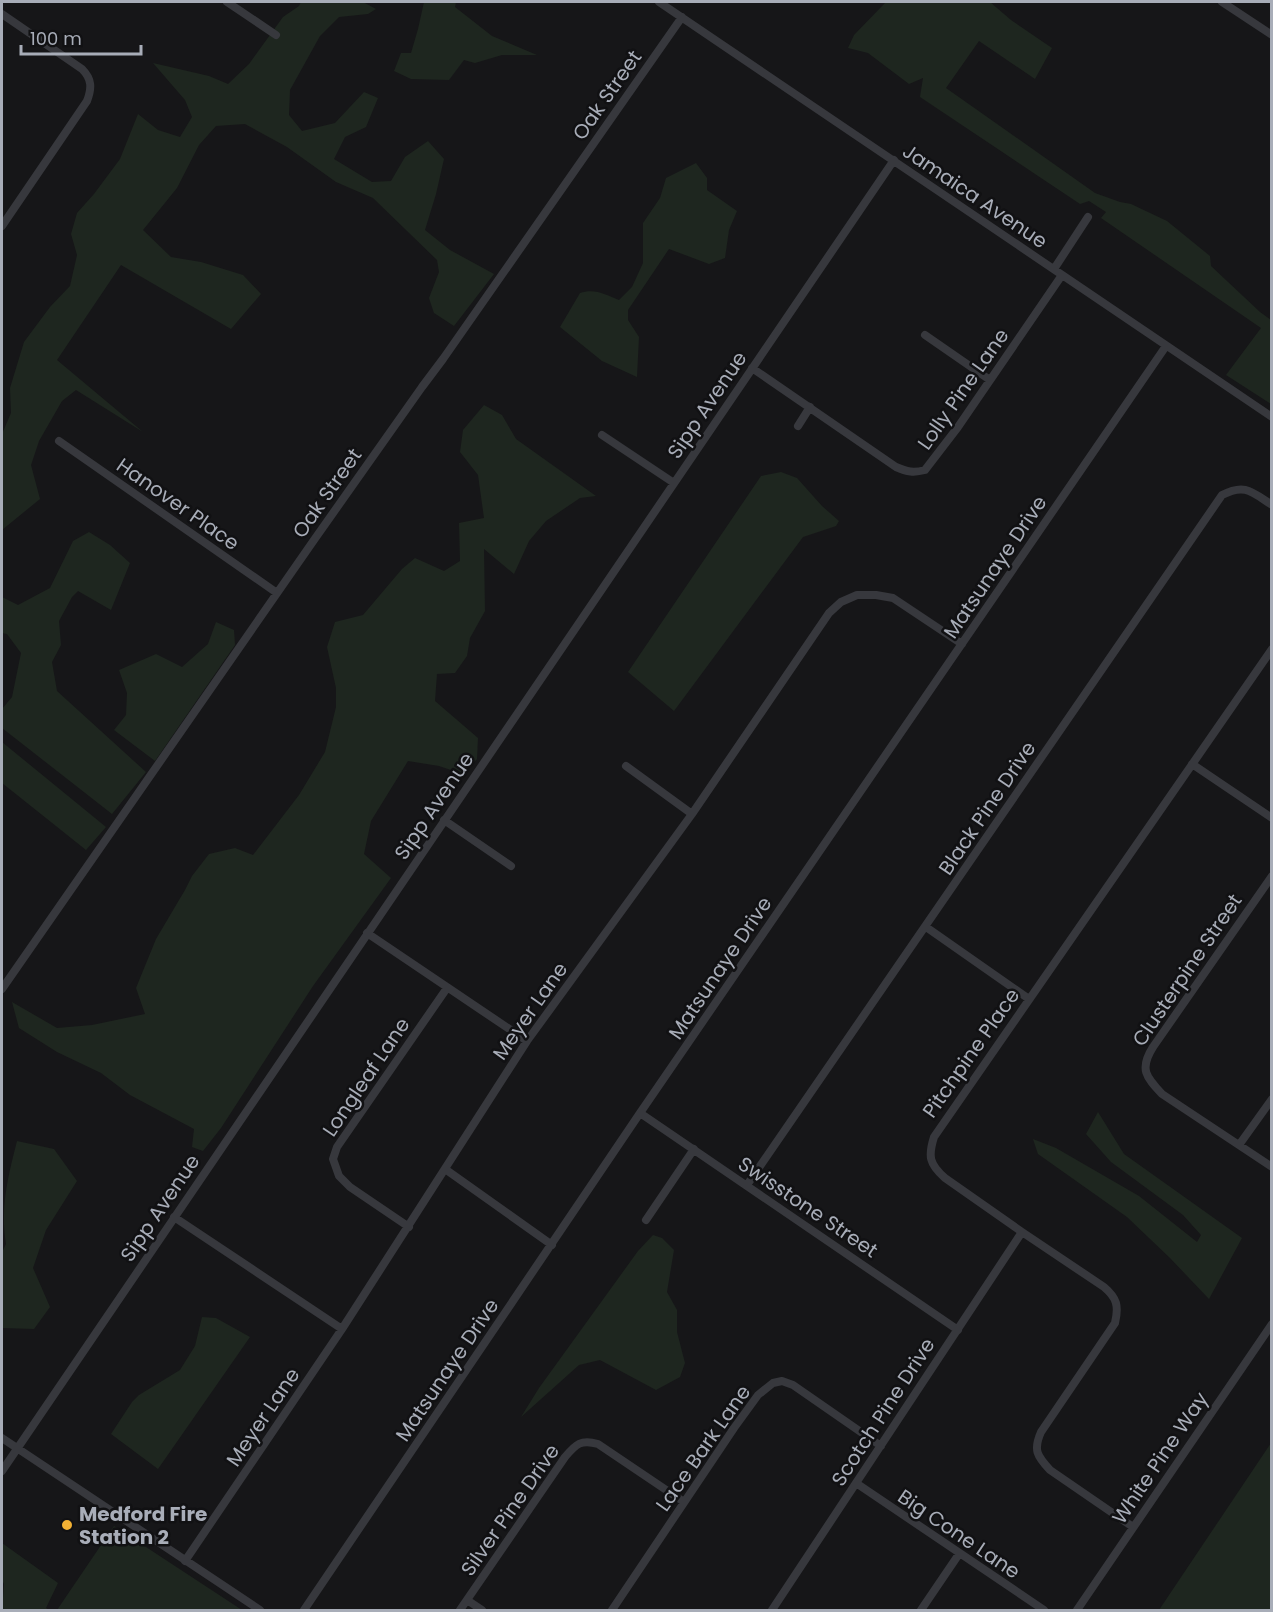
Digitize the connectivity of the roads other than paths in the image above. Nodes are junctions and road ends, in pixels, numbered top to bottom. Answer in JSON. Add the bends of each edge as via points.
{"nodes":[{"id":1,"x":227,"y":2,"type":"edge"},
{"id":2,"x":659,"y":2,"type":"edge"},
{"id":3,"x":1222,"y":2,"type":"edge"},
{"id":4,"x":2,"y":14,"type":"edge"},
{"id":5,"x":682,"y":17,"type":"junction"},
{"id":6,"x":276,"y":35,"type":"dead end"},
{"id":7,"x":1272,"y":35,"type":"edge"},
{"id":8,"x":894,"y":160,"type":"junction"},
{"id":9,"x":1088,"y":217,"type":"dead end"},
{"id":10,"x":2,"y":226,"type":"edge"},
{"id":11,"x":1054,"y":269,"type":"junction"},
{"id":12,"x":1062,"y":275,"type":"junction"},
{"id":13,"x":925,"y":335,"type":"dead end"},
{"id":14,"x":1166,"y":346,"type":"junction"},
{"id":15,"x":752,"y":368,"type":"junction"},
{"id":16,"x":990,"y":380,"type":"junction"},
{"id":17,"x":810,"y":407,"type":"junction"},
{"id":18,"x":1272,"y":417,"type":"edge"},
{"id":19,"x":798,"y":426,"type":"dead end"},
{"id":20,"x":602,"y":435,"type":"dead end"},
{"id":21,"x":59,"y":441,"type":"dead end"},
{"id":22,"x":674,"y":483,"type":"junction"},
{"id":23,"x":1272,"y":506,"type":"edge"},
{"id":24,"x":277,"y":593,"type":"junction"},
{"id":25,"x":962,"y":644,"type":"junction"},
{"id":26,"x":1272,"y":650,"type":"edge"},
{"id":27,"x":1192,"y":764,"type":"junction"},
{"id":28,"x":626,"y":766,"type":"dead end"},
{"id":29,"x":692,"y":814,"type":"junction"},
{"id":30,"x":1272,"y":819,"type":"edge"},
{"id":31,"x":444,"y":820,"type":"junction"},
{"id":32,"x":511,"y":866,"type":"dead end"},
{"id":33,"x":1272,"y":876,"type":"edge"},
{"id":34,"x":926,"y":927,"type":"junction"},
{"id":35,"x":367,"y":933,"type":"junction"},
{"id":36,"x":447,"y":987,"type":"junction"},
{"id":37,"x":2,"y":989,"type":"edge"},
{"id":38,"x":1029,"y":999,"type":"junction"},
{"id":39,"x":528,"y":1041,"type":"junction"},
{"id":40,"x":1272,"y":1099,"type":"edge"},
{"id":41,"x":640,"y":1113,"type":"junction"},
{"id":42,"x":1239,"y":1145,"type":"junction"},
{"id":43,"x":694,"y":1149,"type":"junction"},
{"id":44,"x":1272,"y":1167,"type":"edge"},
{"id":45,"x":446,"y":1169,"type":"junction"},
{"id":46,"x":747,"y":1185,"type":"junction"},
{"id":47,"x":174,"y":1217,"type":"junction"},
{"id":48,"x":646,"y":1220,"type":"dead end"},
{"id":49,"x":409,"y":1227,"type":"junction"},
{"id":50,"x":1022,"y":1232,"type":"junction"},
{"id":51,"x":552,"y":1245,"type":"junction"},
{"id":52,"x":1272,"y":1324,"type":"edge"},
{"id":53,"x":342,"y":1329,"type":"junction"},
{"id":54,"x":958,"y":1330,"type":"junction"},
{"id":55,"x":2,"y":1438,"type":"edge"},
{"id":56,"x":881,"y":1446,"type":"junction"},
{"id":57,"x":17,"y":1449,"type":"junction"},
{"id":58,"x":2,"y":1472,"type":"edge"},
{"id":59,"x":856,"y":1484,"type":"junction"},
{"id":60,"x":684,"y":1502,"type":"junction"},
{"id":61,"x":1133,"y":1527,"type":"junction"},
{"id":62,"x":959,"y":1554,"type":"junction"},
{"id":63,"x":185,"y":1561,"type":"junction"},
{"id":64,"x":467,"y":1600,"type":"junction"},
{"id":65,"x":260,"y":1611,"type":"edge"},
{"id":66,"x":304,"y":1611,"type":"edge"},
{"id":67,"x":460,"y":1611,"type":"edge"},
{"id":68,"x":482,"y":1611,"type":"edge"},
{"id":69,"x":612,"y":1611,"type":"edge"},
{"id":70,"x":772,"y":1611,"type":"edge"},
{"id":71,"x":921,"y":1611,"type":"edge"},
{"id":72,"x":1044,"y":1611,"type":"edge"},
{"id":73,"x":1077,"y":1611,"type":"edge"}],
"edges":[{"from":1,"to":6,"type":"street"},
{"from":2,"to":5,"type":"street","name":"Jamaica Avenue"},
{"from":3,"to":7,"type":"street"},
{"from":4,"to":10,"type":"street","via":[[72,61],[91,83],[87,101]]},
{"from":5,"to":8,"type":"street","name":"Jamaica Avenue"},
{"from":5,"to":24,"type":"street","name":"Oak Street"},
{"from":8,"to":11,"type":"street","name":"Jamaica Avenue"},
{"from":8,"to":15,"type":"street","name":"Sipp Avenue"},
{"from":9,"to":11,"type":"street"},
{"from":11,"to":12,"type":"street","name":"Jamaica Avenue"},
{"from":12,"to":14,"type":"street","name":"Jamaica Avenue"},
{"from":12,"to":16,"type":"street","name":"Lolly Pine Lane"},
{"from":13,"to":16,"type":"street"},
{"from":14,"to":18,"type":"street","name":"Jamaica Avenue"},
{"from":14,"to":25,"type":"street","name":"Matsunaye Drive"},
{"from":15,"to":17,"type":"street","name":"Lolly Pine Lane"},
{"from":15,"to":22,"type":"street","name":"Sipp Avenue"},
{"from":16,"to":17,"type":"street","name":"Lolly Pine Lane","via":[[931,464],[917,472],[906,472],[896,466]]},
{"from":17,"to":19,"type":"street"},
{"from":20,"to":22,"type":"street"},
{"from":21,"to":24,"type":"street","name":"Hanover Place"},
{"from":22,"to":31,"type":"street","name":"Sipp Avenue"},
{"from":23,"to":34,"type":"street","name":"Black Pine Drive","via":[[1245,489],[1222,495]]},
{"from":24,"to":37,"type":"street","name":"Oak Street"},
{"from":25,"to":29,"type":"street","name":"Meyer Lane","via":[[893,598],[858,595],[841,602],[829,613]]},
{"from":25,"to":41,"type":"street","name":"Matsunaye Drive"},
{"from":26,"to":27,"type":"street","name":"Pitchpine Place"},
{"from":27,"to":30,"type":"street"},
{"from":27,"to":38,"type":"street","name":"Pitchpine Place"},
{"from":28,"to":29,"type":"street"},
{"from":29,"to":39,"type":"street","name":"Meyer Lane"},
{"from":31,"to":32,"type":"street"},
{"from":31,"to":35,"type":"street","name":"Sipp Avenue"},
{"from":33,"to":42,"type":"street","name":"Clusterpine Street","via":[[1146,1058],[1149,1081],[1162,1094]]},
{"from":34,"to":38,"type":"street"},
{"from":34,"to":46,"type":"street","name":"Black Pine Drive"},
{"from":35,"to":36,"type":"street"},
{"from":35,"to":47,"type":"street","name":"Sipp Avenue"},
{"from":36,"to":39,"type":"street"},
{"from":36,"to":49,"type":"street","name":"Longleaf Lane","via":[[337,1147],[333,1159],[339,1176],[350,1187]]},
{"from":38,"to":50,"type":"street","name":"Pitchpine Place","via":[[934,1137],[931,1149],[935,1169]]},
{"from":39,"to":45,"type":"street","name":"Meyer Lane"},
{"from":40,"to":42,"type":"street"},
{"from":41,"to":43,"type":"street","name":"Swisstone Street"},
{"from":41,"to":51,"type":"street","name":"Matsunaye Drive"},
{"from":42,"to":44,"type":"street","name":"Clusterpine Street"},
{"from":43,"to":46,"type":"street","name":"Swisstone Street"},
{"from":43,"to":48,"type":"street"},
{"from":45,"to":49,"type":"street","name":"Meyer Lane"},
{"from":45,"to":51,"type":"street"},
{"from":46,"to":54,"type":"street","name":"Swisstone Street"},
{"from":47,"to":53,"type":"street"},
{"from":47,"to":57,"type":"street","name":"Sipp Avenue"},
{"from":49,"to":53,"type":"street","name":"Meyer Lane"},
{"from":50,"to":54,"type":"street","name":"Scotch Pine Drive"},
{"from":50,"to":61,"type":"street","name":"Pitchpine Place","via":[[1104,1287],[1113,1295],[1117,1313],[1041,1432],[1036,1452],[1050,1470]]},
{"from":51,"to":66,"type":"street","name":"Matsunaye Drive"},
{"from":52,"to":61,"type":"street","name":"White Pine Way"},
{"from":53,"to":63,"type":"street","name":"Meyer Lane"},
{"from":54,"to":56,"type":"street","name":"Scotch Pine Drive"},
{"from":55,"to":57,"type":"street"},
{"from":56,"to":59,"type":"street","name":"Scotch Pine Drive"},
{"from":56,"to":60,"type":"street","name":"Lace Bark Lane","via":[[793,1385],[772,1383],[758,1395]]},
{"from":57,"to":58,"type":"street","name":"Sipp Avenue"},
{"from":57,"to":63,"type":"street"},
{"from":59,"to":62,"type":"street","name":"Big Cone Lane"},
{"from":59,"to":70,"type":"street","name":"Scotch Pine Drive"},
{"from":60,"to":64,"type":"street","name":"Silver Pine Drive","via":[[598,1444],[578,1444],[565,1457]]},
{"from":60,"to":69,"type":"street","name":"Lace Bark Lane"},
{"from":61,"to":73,"type":"street","name":"White Pine Way"},
{"from":62,"to":71,"type":"street"},
{"from":62,"to":72,"type":"street","name":"Big Cone Lane"},
{"from":63,"to":65,"type":"street"},
{"from":64,"to":67,"type":"street","name":"Silver Pine Drive"},
{"from":64,"to":68,"type":"street"}]}
